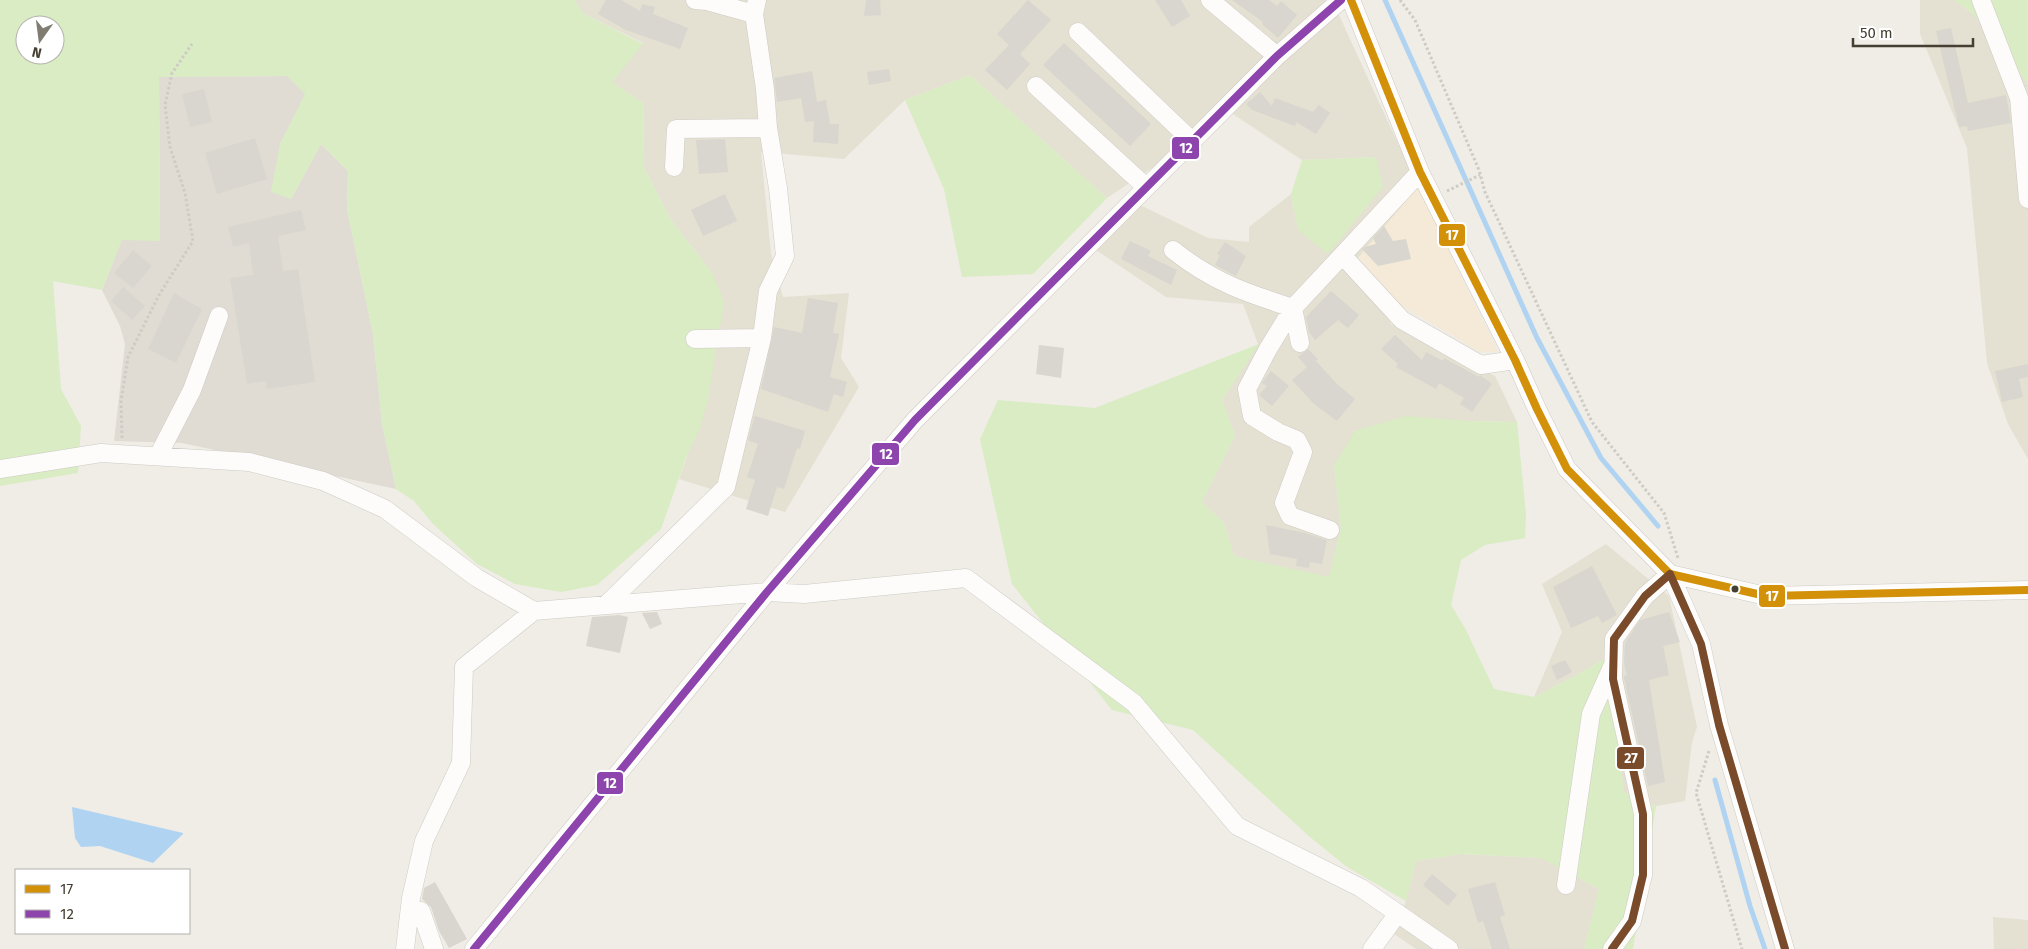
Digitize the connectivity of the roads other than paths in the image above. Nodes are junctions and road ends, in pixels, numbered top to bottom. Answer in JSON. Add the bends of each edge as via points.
{"nodes":[{"id":1,"x":695,"y":0,"type":"edge"},
{"id":2,"x":1210,"y":0,"type":"edge"},
{"id":3,"x":1341,"y":0,"type":"edge"},
{"id":4,"x":1352,"y":0,"type":"edge"},
{"id":5,"x":1981,"y":0,"type":"edge"},
{"id":6,"x":755,"y":7,"type":"edge"},
{"id":7,"x":1078,"y":32,"type":"dead end"},
{"id":8,"x":1277,"y":56,"type":"junction"},
{"id":9,"x":1036,"y":86,"type":"dead end"},
{"id":10,"x":768,"y":128,"type":"junction"},
{"id":11,"x":1192,"y":141,"type":"junction"},
{"id":12,"x":674,"y":167,"type":"dead end"},
{"id":13,"x":1420,"y":172,"type":"junction"},
{"id":14,"x":1146,"y":187,"type":"junction"},
{"id":15,"x":2028,"y":199,"type":"edge"},
{"id":16,"x":1174,"y":250,"type":"dead end"},
{"id":17,"x":1343,"y":256,"type":"junction"},
{"id":18,"x":1294,"y":308,"type":"junction"},
{"id":19,"x":219,"y":316,"type":"dead end"},
{"id":20,"x":762,"y":338,"type":"junction"},
{"id":21,"x":695,"y":339,"type":"dead end"},
{"id":22,"x":1300,"y":343,"type":"dead end"},
{"id":23,"x":1515,"y":360,"type":"junction"},
{"id":24,"x":158,"y":456,"type":"junction"},
{"id":25,"x":0,"y":469,"type":"edge"},
{"id":26,"x":1330,"y":530,"type":"dead end"},
{"id":27,"x":1677,"y":576,"type":"junction"},
{"id":28,"x":2028,"y":590,"type":"edge"},
{"id":29,"x":767,"y":592,"type":"junction"},
{"id":30,"x":606,"y":605,"type":"junction"},
{"id":31,"x":534,"y":611,"type":"junction"},
{"id":32,"x":1613,"y":665,"type":"junction"},
{"id":33,"x":1566,"y":885,"type":"dead end"},
{"id":34,"x":421,"y":911,"type":"dead end"},
{"id":35,"x":1398,"y":914,"type":"junction"},
{"id":36,"x":405,"y":949,"type":"edge"},
{"id":37,"x":434,"y":949,"type":"edge"},
{"id":38,"x":474,"y":949,"type":"edge"},
{"id":39,"x":1372,"y":949,"type":"edge"},
{"id":40,"x":1449,"y":949,"type":"edge"},
{"id":41,"x":1612,"y":949,"type":"edge"},
{"id":42,"x":1785,"y":949,"type":"edge"}],
"edges":[{"from":1,"to":6,"type":"street"},
{"from":2,"to":8,"type":"street"},
{"from":3,"to":8,"type":"street"},
{"from":4,"to":13,"type":"street"},
{"from":5,"to":15,"type":"street","via":[[2019,98]]},
{"from":6,"to":10,"type":"street"},
{"from":7,"to":11,"type":"street"},
{"from":8,"to":11,"type":"street"},
{"from":9,"to":14,"type":"street"},
{"from":10,"to":12,"type":"street","via":[[676,128]]},
{"from":10,"to":20,"type":"street","via":[[785,256],[768,291]]},
{"from":11,"to":14,"type":"street"},
{"from":13,"to":17,"type":"street"},
{"from":13,"to":23,"type":"street"},
{"from":14,"to":29,"type":"street","via":[[915,420]]},
{"from":16,"to":18,"type":"street","via":[[1220,282]]},
{"from":17,"to":18,"type":"street"},
{"from":17,"to":23,"type":"street","via":[[1402,320],[1481,365]]},
{"from":18,"to":22,"type":"street"},
{"from":18,"to":26,"type":"street","via":[[1247,389],[1252,416],[1297,440],[1303,452],[1284,503],[1290,516]]},
{"from":19,"to":24,"type":"street","via":[[192,390]]},
{"from":20,"to":21,"type":"street"},
{"from":20,"to":30,"type":"street","via":[[726,487]]},
{"from":23,"to":27,"type":"street","via":[[1568,469]]},
{"from":24,"to":25,"type":"street","via":[[101,452]]},
{"from":24,"to":31,"type":"street","via":[[249,462],[323,482],[386,509],[477,578]]},
{"from":27,"to":28,"type":"street","via":[[1766,596]]},
{"from":27,"to":32,"type":"street","via":[[1644,596],[1614,639]]},
{"from":27,"to":42,"type":"street","via":[[1701,644],[1719,725]]},
{"from":29,"to":30,"type":"street"},
{"from":29,"to":35,"type":"street","via":[[804,594],[966,578],[1134,703],[1237,826],[1361,888]]},
{"from":29,"to":38,"type":"street"},
{"from":30,"to":31,"type":"street"},
{"from":31,"to":36,"type":"street","via":[[464,667],[461,763],[424,841],[411,898]]},
{"from":32,"to":33,"type":"street","via":[[1592,714]]},
{"from":32,"to":41,"type":"street","via":[[1612,679],[1642,814],[1643,875],[1632,921]]},
{"from":34,"to":37,"type":"street"},
{"from":35,"to":39,"type":"street"},
{"from":35,"to":40,"type":"street"}]}
